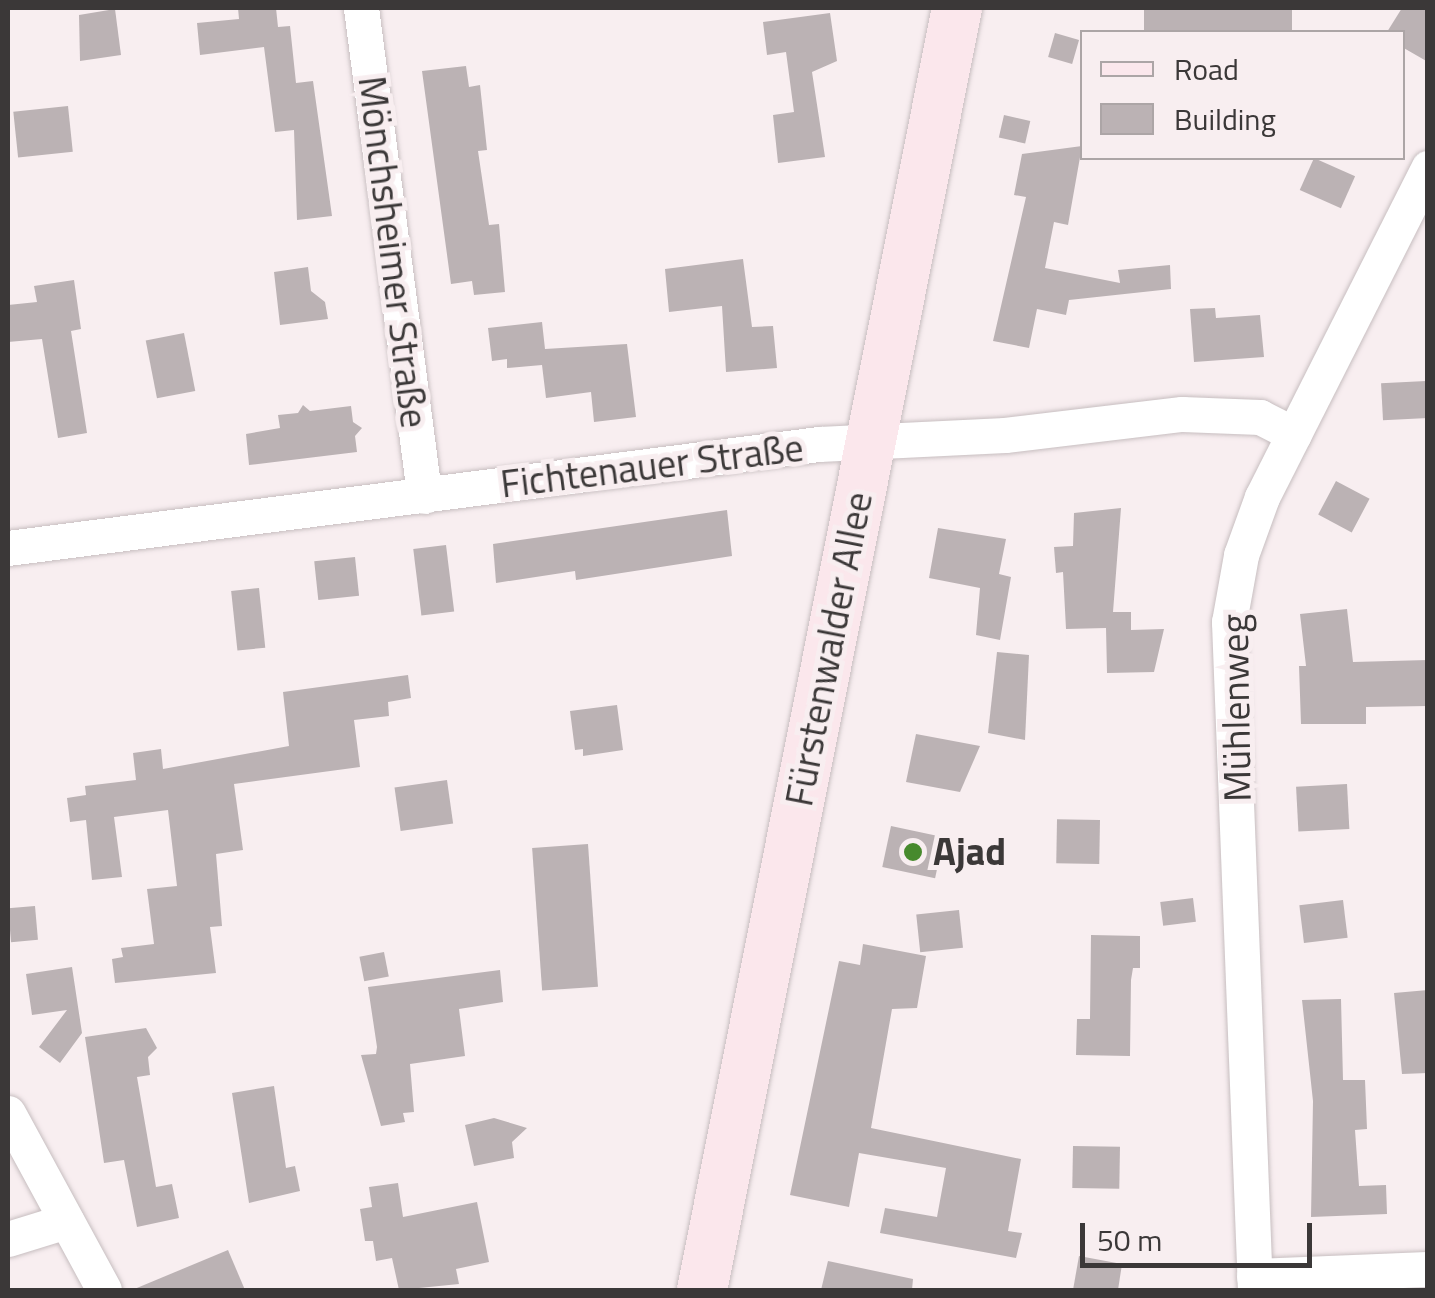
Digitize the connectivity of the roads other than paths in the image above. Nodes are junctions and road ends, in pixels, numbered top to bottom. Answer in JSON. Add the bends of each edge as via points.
{"nodes":[{"id":1,"x":361,"y":8,"type":"edge"},
{"id":2,"x":957,"y":8,"type":"edge"},
{"id":3,"x":1428,"y":168,"type":"edge"},
{"id":4,"x":1294,"y":434,"type":"junction"},
{"id":5,"x":868,"y":440,"type":"junction"},
{"id":6,"x":424,"y":496,"type":"junction"},
{"id":7,"x":8,"y":548,"type":"edge"},
{"id":8,"x":8,"y":1113,"type":"edge"},
{"id":9,"x":66,"y":1220,"type":"junction"},
{"id":10,"x":8,"y":1239,"type":"edge"},
{"id":11,"x":1428,"y":1269,"type":"edge"},
{"id":12,"x":1255,"y":1283,"type":"edge"},
{"id":13,"x":104,"y":1290,"type":"edge"},
{"id":14,"x":702,"y":1290,"type":"edge"}],
"edges":[{"from":1,"to":6,"type":"street","name":"Mönchsheimer Straße"},
{"from":2,"to":5,"type":"main road","name":"Fürstenwalder Allee"},
{"from":3,"to":4,"type":"street","name":"Mühlenweg"},
{"from":4,"to":5,"type":"street","name":"Fichtenauer Straße","via":[[1260,417],[1182,414],[1005,435]]},
{"from":4,"to":12,"type":"street","name":"Mühlenweg","via":[[1241,555],[1229,622]]},
{"from":5,"to":6,"type":"street","name":"Fichtenauer Straße"},
{"from":5,"to":14,"type":"main road","name":"Fürstenwalder Allee"},
{"from":6,"to":7,"type":"street","name":"Fichtenauer Straße"},
{"from":8,"to":9,"type":"street"},
{"from":9,"to":10,"type":"street"},
{"from":9,"to":13,"type":"street"},
{"from":11,"to":12,"type":"street"}]}
